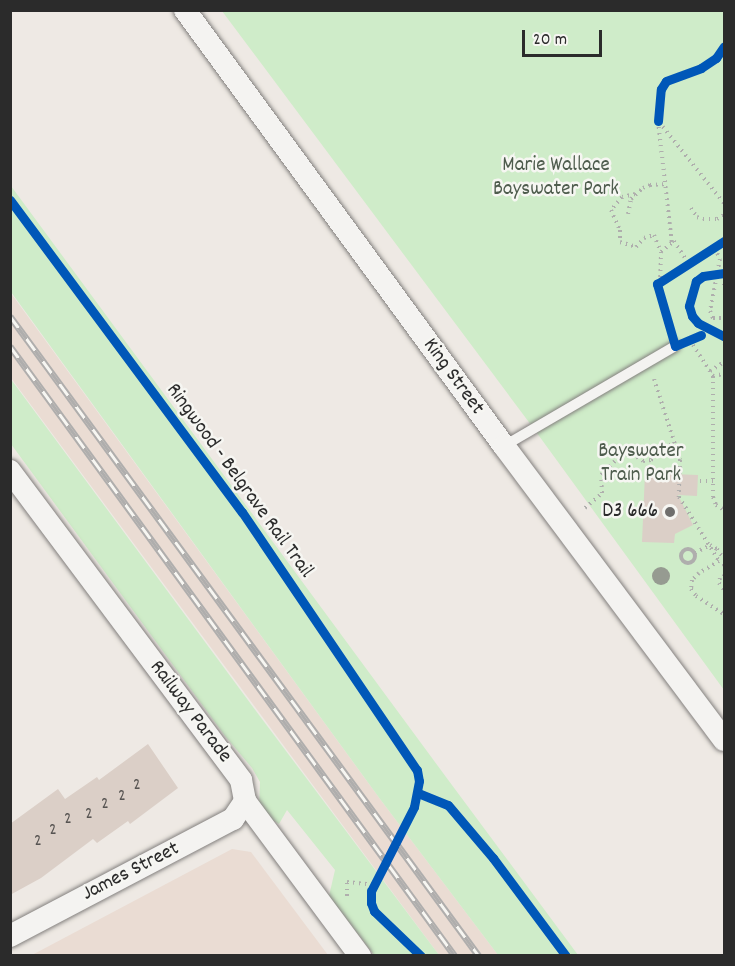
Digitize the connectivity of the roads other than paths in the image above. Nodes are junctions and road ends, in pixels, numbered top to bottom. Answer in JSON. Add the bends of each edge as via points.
{"nodes":[{"id":1,"x":185,"y":10,"type":"edge"},
{"id":2,"x":675,"y":346,"type":"road end"},
{"id":3,"x":504,"y":446,"type":"junction"},
{"id":4,"x":10,"y":471,"type":"edge"},
{"id":5,"x":724,"y":740,"type":"edge"},
{"id":6,"x":245,"y":801,"type":"junction"},
{"id":7,"x":10,"y":936,"type":"edge"},
{"id":8,"x":360,"y":956,"type":"edge"}],
"edges":[{"from":1,"to":3,"type":"street","name":"King Street"},
{"from":2,"to":3,"type":"lane"},
{"from":3,"to":5,"type":"street","name":"King Street"},
{"from":4,"to":6,"type":"street","name":"Railway Parade","via":[[241,780]]},
{"from":6,"to":7,"type":"street","name":"James Street","via":[[233,819]]},
{"from":6,"to":8,"type":"street","name":"Railway Parade"}]}
